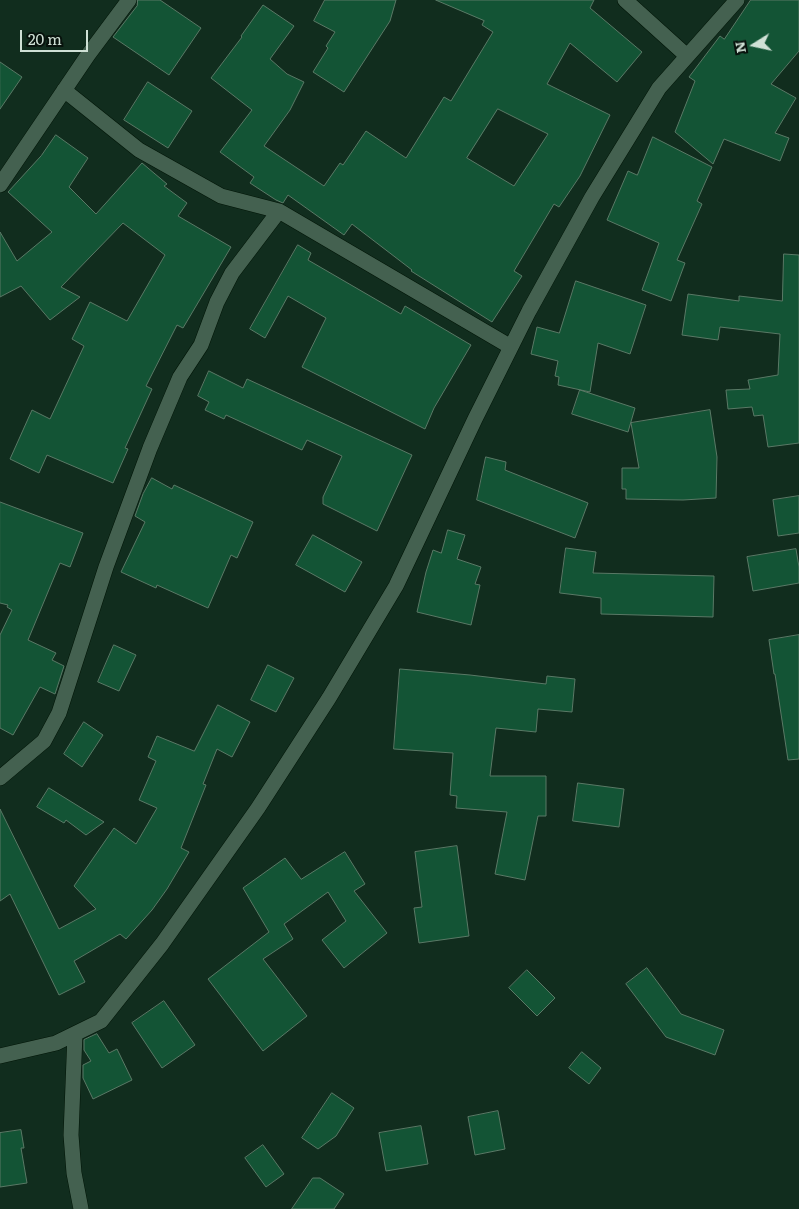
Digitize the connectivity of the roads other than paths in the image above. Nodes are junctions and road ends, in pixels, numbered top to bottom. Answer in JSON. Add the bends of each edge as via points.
{"nodes":[{"id":1,"x":129,"y":0,"type":"edge"},
{"id":2,"x":625,"y":0,"type":"edge"},
{"id":3,"x":736,"y":0,"type":"edge"},
{"id":4,"x":688,"y":56,"type":"junction"},
{"id":5,"x":64,"y":90,"type":"junction"},
{"id":6,"x":0,"y":185,"type":"edge"},
{"id":7,"x":279,"y":211,"type":"junction"},
{"id":8,"x":511,"y":347,"type":"junction"},
{"id":9,"x":0,"y":778,"type":"edge"},
{"id":10,"x":75,"y":1034,"type":"junction"},
{"id":11,"x":0,"y":1056,"type":"edge"},
{"id":12,"x":81,"y":1209,"type":"edge"}],
"edges":[{"from":1,"to":5,"type":"street"},
{"from":2,"to":4,"type":"street"},
{"from":3,"to":4,"type":"street"},
{"from":4,"to":8,"type":"street","via":[[660,88],[592,196]]},
{"from":5,"to":6,"type":"street"},
{"from":5,"to":7,"type":"street","via":[[139,150],[221,196]]},
{"from":7,"to":8,"type":"street"},
{"from":7,"to":9,"type":"street","via":[[232,273],[201,345],[180,378],[106,567],[59,713],[44,741]]},
{"from":8,"to":10,"type":"street","via":[[396,586],[329,698],[258,808],[162,944],[101,1021]]},
{"from":10,"to":11,"type":"street","via":[[56,1043]]},
{"from":10,"to":12,"type":"street","via":[[71,1135]]}]}
